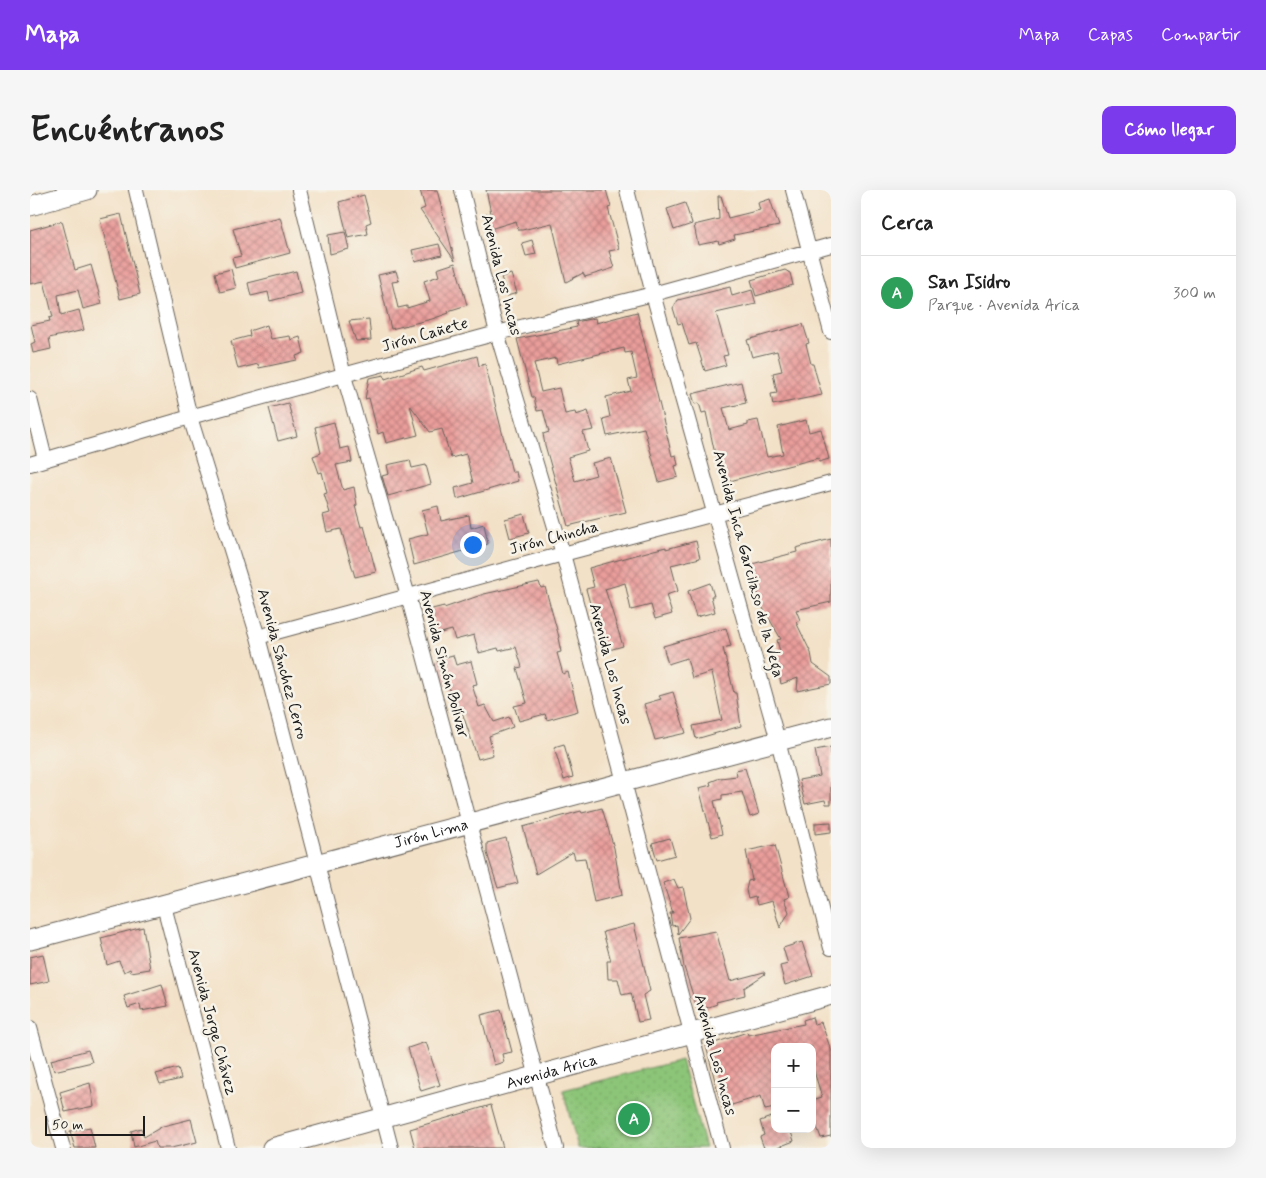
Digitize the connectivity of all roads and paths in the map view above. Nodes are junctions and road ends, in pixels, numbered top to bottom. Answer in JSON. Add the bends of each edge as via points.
{"nodes":[{"id":1,"x":87,"y":190,"type":"edge"},
{"id":2,"x":136,"y":190,"type":"edge"},
{"id":3,"x":299,"y":190,"type":"edge"},
{"id":4,"x":462,"y":190,"type":"edge"},
{"id":5,"x":627,"y":190,"type":"edge"},
{"id":6,"x":793,"y":190,"type":"edge"},
{"id":7,"x":30,"y":206,"type":"edge"},
{"id":8,"x":831,"y":245,"type":"edge"},
{"id":9,"x":809,"y":251,"type":"junction"},
{"id":10,"x":653,"y":294,"type":"junction"},
{"id":11,"x":831,"y":332,"type":"edge"},
{"id":12,"x":497,"y":333,"type":"junction"},
{"id":13,"x":344,"y":376,"type":"junction"},
{"id":14,"x":30,"y":399,"type":"edge"},
{"id":15,"x":190,"y":417,"type":"junction"},
{"id":16,"x":45,"y":460,"type":"junction"},
{"id":17,"x":30,"y":464,"type":"edge"},
{"id":18,"x":831,"y":483,"type":"edge"},
{"id":19,"x":716,"y":514,"type":"junction"},
{"id":20,"x":563,"y":554,"type":"junction"},
{"id":21,"x":408,"y":596,"type":"junction"},
{"id":22,"x":258,"y":638,"type":"junction"},
{"id":23,"x":831,"y":727,"type":"edge"},
{"id":24,"x":778,"y":741,"type":"junction"},
{"id":25,"x":624,"y":782,"type":"junction"},
{"id":26,"x":470,"y":824,"type":"junction"},
{"id":27,"x":317,"y":863,"type":"junction"},
{"id":28,"x":164,"y":906,"type":"junction"},
{"id":29,"x":30,"y":940,"type":"edge"},
{"id":30,"x":831,"y":948,"type":"edge"},
{"id":31,"x":831,"y":996,"type":"edge"},
{"id":32,"x":831,"y":1009,"type":"edge"},
{"id":33,"x":30,"y":1028,"type":"edge"},
{"id":34,"x":692,"y":1039,"type":"junction"},
{"id":35,"x":539,"y":1082,"type":"junction"},
{"id":36,"x":387,"y":1132,"type":"edge"},
{"id":37,"x":63,"y":1148,"type":"edge"},
{"id":38,"x":228,"y":1148,"type":"edge"},
{"id":39,"x":272,"y":1148,"type":"edge"},
{"id":40,"x":322,"y":1148,"type":"edge"},
{"id":41,"x":556,"y":1148,"type":"edge"},
{"id":42,"x":722,"y":1148,"type":"edge"}],
"edges":[{"from":1,"to":7,"type":"street"},
{"from":2,"to":15,"type":"street","name":"Avenida Sánchez Cerro"},
{"from":3,"to":13,"type":"street","name":"Avenida Simón Bolívar"},
{"from":4,"to":12,"type":"street","name":"Avenida Los Incas"},
{"from":5,"to":10,"type":"street","name":"Avenida Inca Garcilaso de la Vega"},
{"from":6,"to":9,"type":"street"},
{"from":8,"to":9,"type":"street","name":"Jirón Cañete"},
{"from":9,"to":10,"type":"street","name":"Jirón Cañete"},
{"from":9,"to":11,"type":"street"},
{"from":10,"to":12,"type":"street","name":"Jirón Cañete"},
{"from":10,"to":19,"type":"street","name":"Avenida Inca Garcilaso de la Vega"},
{"from":12,"to":13,"type":"street","name":"Jirón Cañete"},
{"from":12,"to":20,"type":"street","name":"Avenida Los Incas"},
{"from":13,"to":15,"type":"street","name":"Jirón Cañete"},
{"from":13,"to":21,"type":"street","name":"Avenida Simón Bolívar"},
{"from":14,"to":16,"type":"street"},
{"from":15,"to":16,"type":"street","name":"Jirón Cañete"},
{"from":15,"to":22,"type":"street","name":"Avenida Sánchez Cerro"},
{"from":16,"to":17,"type":"street","name":"Jirón Cañete"},
{"from":18,"to":19,"type":"street","name":"Jirón Chincha"},
{"from":19,"to":20,"type":"street","name":"Jirón Chincha"},
{"from":19,"to":24,"type":"street","name":"Avenida Inca Garcilaso de la Vega"},
{"from":20,"to":21,"type":"street","name":"Jirón Chincha"},
{"from":20,"to":25,"type":"street","name":"Avenida Los Incas"},
{"from":21,"to":22,"type":"street","name":"Jirón Chincha"},
{"from":21,"to":26,"type":"street","name":"Avenida Simón Bolívar"},
{"from":22,"to":27,"type":"street","name":"Avenida Sánchez Cerro"},
{"from":23,"to":24,"type":"street","name":"Jirón Lima"},
{"from":24,"to":25,"type":"street","name":"Jirón Lima"},
{"from":24,"to":30,"type":"street","name":"Avenida Inca Garcilaso de la Vega"},
{"from":25,"to":26,"type":"street","name":"Jirón Lima"},
{"from":25,"to":34,"type":"street","name":"Avenida Los Incas"},
{"from":26,"to":27,"type":"street","name":"Jirón Lima"},
{"from":26,"to":35,"type":"street","name":"Avenida Simón Bolívar"},
{"from":27,"to":28,"type":"street","name":"Jirón Lima"},
{"from":27,"to":36,"type":"street","name":"Avenida Sánchez Cerro"},
{"from":28,"to":29,"type":"street","name":"Jirón Lima"},
{"from":28,"to":38,"type":"street","name":"Avenida Jorge Chávez"},
{"from":31,"to":34,"type":"street","name":"Avenida Arica"},
{"from":32,"to":34,"type":"street","name":"Avenida Arica"},
{"from":33,"to":37,"type":"street"},
{"from":34,"to":35,"type":"street","name":"Avenida Arica"},
{"from":34,"to":42,"type":"street","name":"Avenida Los Incas"},
{"from":35,"to":36,"type":"street","name":"Avenida Arica"},
{"from":35,"to":41,"type":"street","name":"Avenida Simón Bolívar"},
{"from":36,"to":39,"type":"street","name":"Avenida Arica"},
{"from":36,"to":40,"type":"street","name":"Avenida Arica"}]}
